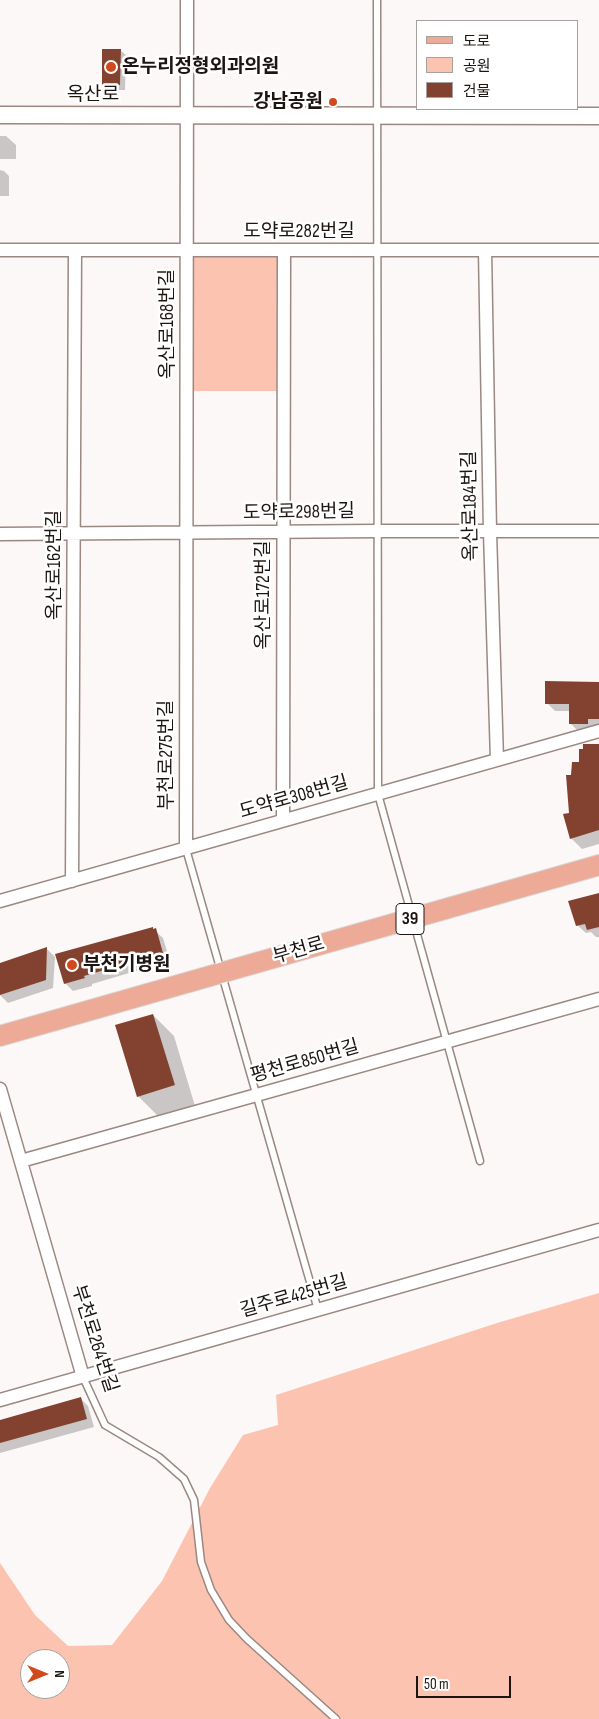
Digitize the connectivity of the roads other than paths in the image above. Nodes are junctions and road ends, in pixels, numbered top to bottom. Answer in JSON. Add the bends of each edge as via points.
{"nodes":[{"id":1,"x":188,"y":0,"type":"edge"},
{"id":2,"x":378,"y":0,"type":"edge"},
{"id":3,"x":0,"y":115,"type":"edge"},
{"id":4,"x":187,"y":116,"type":"junction"},
{"id":5,"x":377,"y":116,"type":"junction"},
{"id":6,"x":599,"y":116,"type":"edge"},
{"id":7,"x":0,"y":250,"type":"edge"},
{"id":8,"x":75,"y":250,"type":"junction"},
{"id":9,"x":187,"y":250,"type":"junction"},
{"id":10,"x":284,"y":250,"type":"junction"},
{"id":11,"x":377,"y":250,"type":"junction"},
{"id":12,"x":485,"y":250,"type":"junction"},
{"id":13,"x":599,"y":250,"type":"edge"},
{"id":14,"x":377,"y":531,"type":"junction"},
{"id":15,"x":599,"y":531,"type":"edge"},
{"id":16,"x":74,"y":532,"type":"junction"},
{"id":17,"x":283,"y":532,"type":"junction"},
{"id":18,"x":490,"y":532,"type":"junction"},
{"id":19,"x":186,"y":533,"type":"junction"},
{"id":20,"x":0,"y":534,"type":"edge"},
{"id":21,"x":599,"y":731,"type":"edge"},
{"id":22,"x":497,"y":760,"type":"junction"},
{"id":23,"x":378,"y":794,"type":"junction"},
{"id":24,"x":282,"y":820,"type":"junction"},
{"id":25,"x":186,"y":849,"type":"junction"},
{"id":26,"x":599,"y":866,"type":"edge"},
{"id":27,"x":72,"y":881,"type":"junction"},
{"id":28,"x":0,"y":902,"type":"edge"},
{"id":29,"x":412,"y":918,"type":"junction"},
{"id":30,"x":222,"y":973,"type":"junction"},
{"id":31,"x":599,"y":999,"type":"edge"},
{"id":32,"x":0,"y":1036,"type":"edge"},
{"id":33,"x":446,"y":1042,"type":"junction"},
{"id":34,"x":0,"y":1089,"type":"edge"},
{"id":35,"x":257,"y":1096,"type":"junction"},
{"id":36,"x":21,"y":1160,"type":"junction"},
{"id":37,"x":480,"y":1161,"type":"dead end"},
{"id":38,"x":599,"y":1230,"type":"edge"},
{"id":39,"x":318,"y":1310,"type":"junction"},
{"id":40,"x":83,"y":1377,"type":"junction"},
{"id":41,"x":0,"y":1400,"type":"edge"},
{"id":42,"x":336,"y":1719,"type":"edge"}],
"edges":[{"from":1,"to":4,"type":"street"},
{"from":2,"to":5,"type":"lane"},
{"from":3,"to":4,"type":"street","name":"옥산로"},
{"from":4,"to":5,"type":"street","name":"옥산로"},
{"from":4,"to":9,"type":"street","name":"옥산로168번길"},
{"from":5,"to":6,"type":"street","name":"옥산로"},
{"from":5,"to":11,"type":"lane"},
{"from":7,"to":8,"type":"street","name":"도약로282번길"},
{"from":8,"to":9,"type":"street","name":"도약로282번길"},
{"from":8,"to":16,"type":"street","name":"옥산로162번길"},
{"from":9,"to":10,"type":"street","name":"도약로282번길"},
{"from":9,"to":19,"type":"street","name":"옥산로168번길"},
{"from":10,"to":11,"type":"street","name":"도약로282번길"},
{"from":10,"to":17,"type":"street","name":"옥산로172번길"},
{"from":11,"to":12,"type":"street","name":"도약로282번길"},
{"from":11,"to":14,"type":"lane"},
{"from":12,"to":13,"type":"street","name":"도약로282번길"},
{"from":12,"to":18,"type":"street","name":"옥산로184번길"},
{"from":14,"to":17,"type":"street","name":"도약로298번길"},
{"from":14,"to":18,"type":"street","name":"도약로298번길"},
{"from":14,"to":23,"type":"lane"},
{"from":15,"to":18,"type":"street","name":"도약로298번길"},
{"from":16,"to":19,"type":"street","name":"도약로298번길"},
{"from":16,"to":20,"type":"street","name":"도약로298번길"},
{"from":16,"to":27,"type":"street","name":"옥산로162번길"},
{"from":17,"to":19,"type":"street","name":"도약로298번길"},
{"from":17,"to":24,"type":"street","name":"옥산로172번길"},
{"from":18,"to":22,"type":"street","name":"옥산로184번길"},
{"from":19,"to":25,"type":"street","name":"부천로275번길"},
{"from":21,"to":22,"type":"street","name":"도약로308번길"},
{"from":22,"to":23,"type":"street","name":"도약로308번길"},
{"from":23,"to":24,"type":"street","name":"도약로308번길"},
{"from":23,"to":29,"type":"lane"},
{"from":24,"to":25,"type":"street","name":"도약로308번길"},
{"from":25,"to":27,"type":"street","name":"도약로308번길"},
{"from":25,"to":30,"type":"lane","name":"부천로275번길"},
{"from":26,"to":29,"type":"main road","name":"부천로","number":"39"},
{"from":27,"to":28,"type":"street","name":"도약로308번길"},
{"from":29,"to":30,"type":"main road","name":"부천로","number":"39"},
{"from":29,"to":33,"type":"lane"},
{"from":30,"to":32,"type":"main road","name":"부천로","number":"39"},
{"from":30,"to":35,"type":"lane","name":"부천로275번길"},
{"from":31,"to":33,"type":"street","name":"평천로850번길"},
{"from":33,"to":35,"type":"street","name":"평천로850번길"},
{"from":33,"to":37,"type":"lane"},
{"from":34,"to":36,"type":"street","name":"부천로264번길"},
{"from":35,"to":36,"type":"street","name":"평천로850번길"},
{"from":35,"to":39,"type":"lane","name":"부천로275번길"},
{"from":36,"to":40,"type":"street","name":"부천로264번길"},
{"from":38,"to":39,"type":"street","name":"길주로425번길"},
{"from":39,"to":40,"type":"street","name":"길주로425번길"},
{"from":40,"to":41,"type":"street","name":"길주로425번길"},
{"from":40,"to":42,"type":"lane","name":"부천로264번길","via":[[106,1425],[159,1457],[184,1479],[194,1500],[201,1562],[211,1590],[228,1620]]}]}
